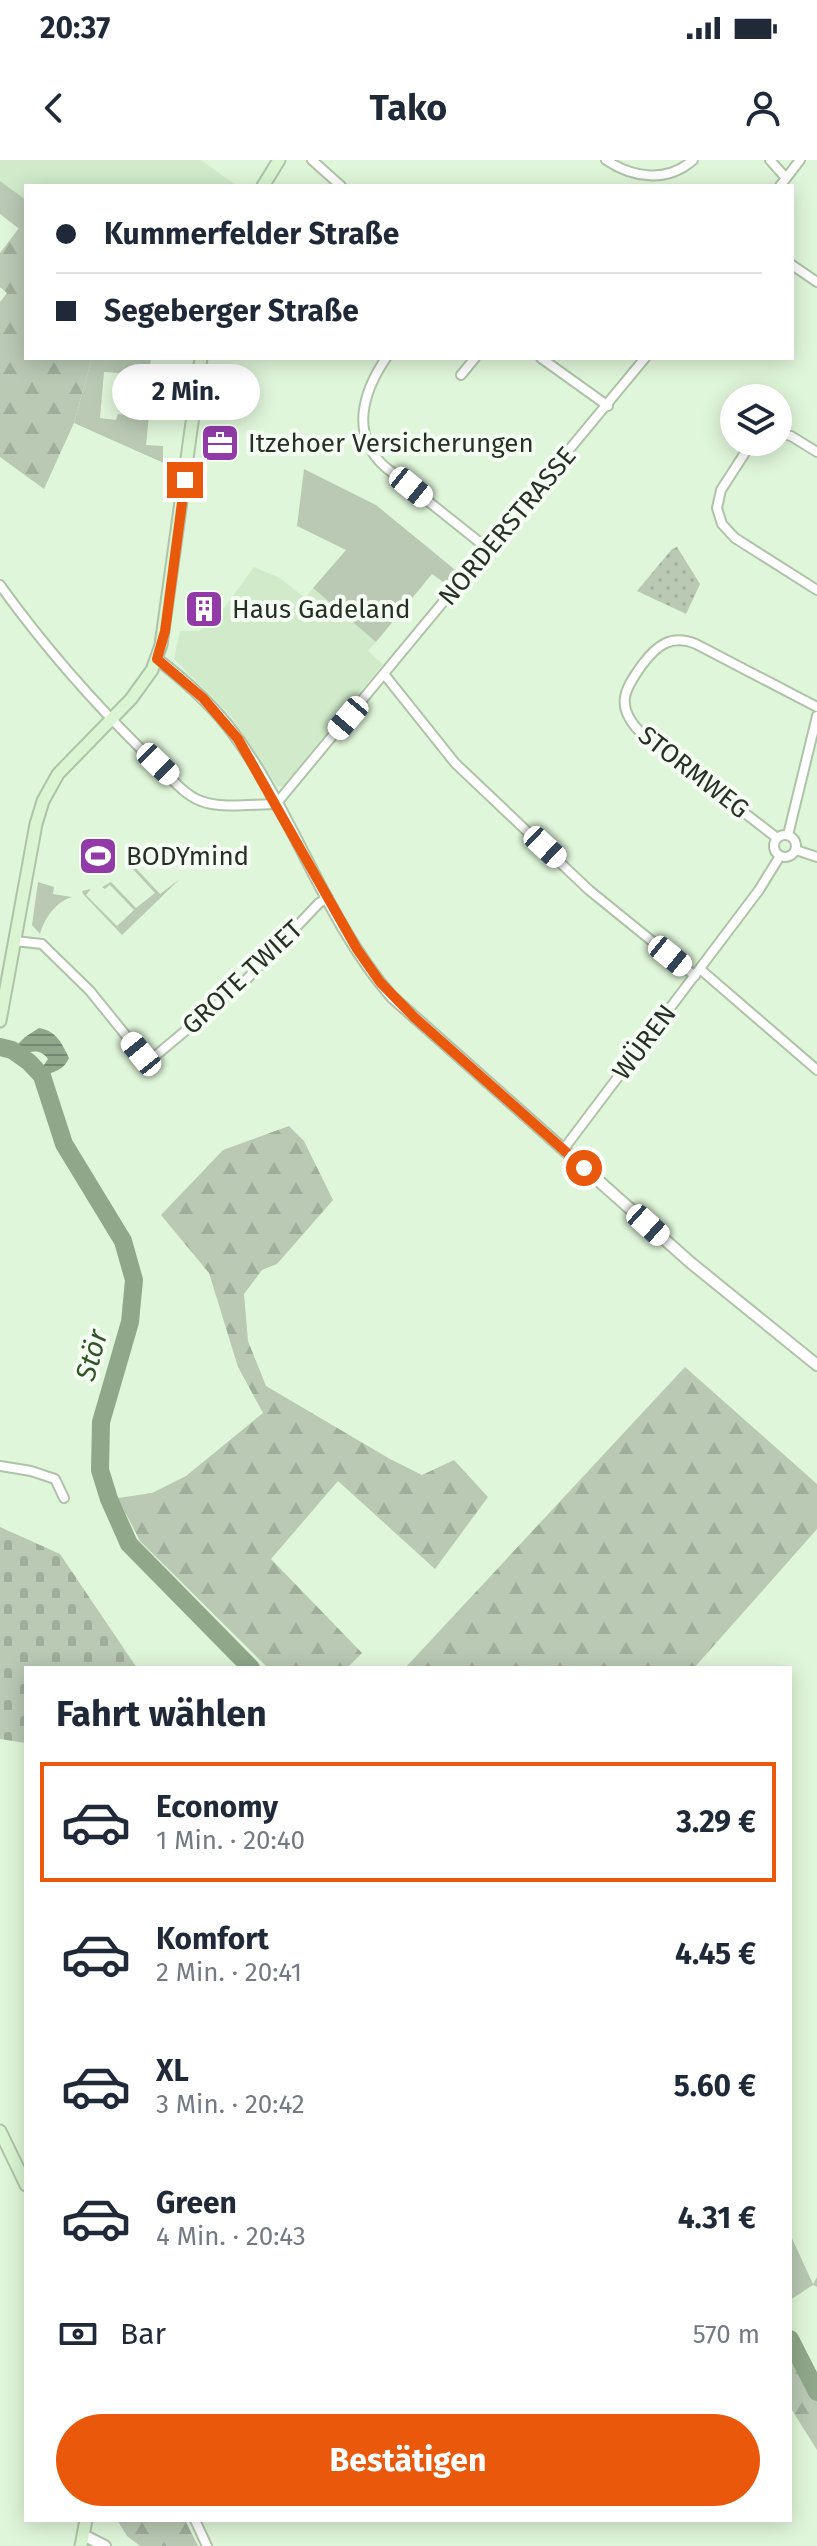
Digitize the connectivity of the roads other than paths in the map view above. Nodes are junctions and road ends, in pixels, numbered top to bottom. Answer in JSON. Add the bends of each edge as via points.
{"nodes":[{"id":1,"x":279,"y":160,"type":"edge"},
{"id":2,"x":312,"y":160,"type":"edge"},
{"id":3,"x":606,"y":160,"type":"edge"},
{"id":4,"x":693,"y":160,"type":"edge"},
{"id":5,"x":770,"y":160,"type":"edge"},
{"id":6,"x":800,"y":160,"type":"edge"},
{"id":7,"x":783,"y":182,"type":"edge"},
{"id":8,"x":264,"y":184,"type":"edge"},
{"id":9,"x":339,"y":184,"type":"edge"},
{"id":10,"x":794,"y":266,"type":"edge"},
{"id":11,"x":817,"y":282,"type":"edge"},
{"id":12,"x":201,"y":360,"type":"edge"},
{"id":13,"x":385,"y":360,"type":"edge"},
{"id":14,"x":473,"y":360,"type":"edge"},
{"id":15,"x":544,"y":360,"type":"edge"},
{"id":16,"x":643,"y":360,"type":"edge"},
{"id":17,"x":461,"y":375,"type":"dead end"},
{"id":18,"x":608,"y":406,"type":"junction"},
{"id":19,"x":792,"y":437,"type":"edge"},
{"id":20,"x":817,"y":452,"type":"edge"},
{"id":21,"x":743,"y":456,"type":"edge"},
{"id":22,"x":488,"y":549,"type":"junction"},
{"id":23,"x":0,"y":585,"type":"edge"},
{"id":24,"x":817,"y":590,"type":"edge"},
{"id":25,"x":157,"y":659,"type":"junction"},
{"id":26,"x":384,"y":674,"type":"junction"},
{"id":27,"x":817,"y":707,"type":"edge"},
{"id":28,"x":817,"y":716,"type":"edge"},
{"id":29,"x":112,"y":719,"type":"junction"},
{"id":30,"x":147,"y":755,"type":"dead end"},
{"id":31,"x":158,"y":764,"type":"dead end"},
{"id":32,"x":276,"y":804,"type":"junction"},
{"id":33,"x":788,"y":835,"type":"junction"},
{"id":34,"x":777,"y":838,"type":"junction"},
{"id":35,"x":796,"y":850,"type":"junction"},
{"id":36,"x":780,"y":856,"type":"junction"},
{"id":37,"x":817,"y":857,"type":"edge"},
{"id":38,"x":328,"y":898,"type":"junction"},
{"id":39,"x":15,"y":941,"type":"junction"},
{"id":40,"x":697,"y":972,"type":"junction"},
{"id":41,"x":2,"y":996,"type":"edge"},
{"id":42,"x":0,"y":1021,"type":"edge"},
{"id":43,"x":817,"y":1070,"type":"edge"},
{"id":44,"x":563,"y":1150,"type":"junction"},
{"id":45,"x":817,"y":1365,"type":"edge"},
{"id":46,"x":0,"y":1466,"type":"edge"},
{"id":47,"x":64,"y":1498,"type":"dead end"},
{"id":48,"x":0,"y":2131,"type":"edge"},
{"id":49,"x":24,"y":2181,"type":"edge"},
{"id":50,"x":196,"y":2522,"type":"edge"},
{"id":51,"x":82,"y":2541,"type":"edge"},
{"id":52,"x":105,"y":2546,"type":"edge"},
{"id":53,"x":207,"y":2546,"type":"edge"}],
"edges":[{"from":1,"to":8,"type":"main road"},
{"from":2,"to":9,"type":"street"},
{"from":3,"to":4,"type":"street","via":[[652,176],[681,169]]},
{"from":5,"to":7,"type":"street"},
{"from":6,"to":7,"type":"street"},
{"from":10,"to":11,"type":"street"},
{"from":12,"to":25,"type":"main road"},
{"from":13,"to":22,"type":"street","via":[[365,402],[363,428],[371,451]]},
{"from":14,"to":17,"type":"street"},
{"from":15,"to":18,"type":"street"},
{"from":16,"to":18,"type":"street","name":"NORDERSTRASSE"},
{"from":18,"to":22,"type":"street","name":"NORDERSTRASSE"},
{"from":19,"to":20,"type":"street"},
{"from":21,"to":24,"type":"street","via":[[721,490],[717,508],[722,524],[735,538]]},
{"from":22,"to":26,"type":"street","name":"NORDERSTRASSE"},
{"from":23,"to":29,"type":"street"},
{"from":25,"to":29,"type":"main road"},
{"from":25,"to":32,"type":"street","via":[[227,725]]},
{"from":26,"to":32,"type":"street","name":"NORDERSTRASSE"},
{"from":26,"to":40,"type":"street","via":[[455,763],[589,890]]},
{"from":27,"to":34,"type":"street","name":"STORMWEG","via":[[682,640],[657,647],[625,691],[624,707],[640,732]]},
{"from":28,"to":33,"type":"street"},
{"from":29,"to":30,"type":"street"},
{"from":29,"to":39,"type":"main road","via":[[58,774],[43,801]]},
{"from":31,"to":32,"type":"street","via":[[200,801]]},
{"from":32,"to":38,"type":"street"},
{"from":33,"to":34,"type":"street"},
{"from":33,"to":35,"type":"street"},
{"from":34,"to":36,"type":"street","via":[[774,849]]},
{"from":35,"to":36,"type":"street","via":[[789,857]]},
{"from":35,"to":37,"type":"street"},
{"from":36,"to":40,"type":"street","name":"WÜREN"},
{"from":38,"to":39,"type":"street","name":"GROTE TWIET","via":[[245,981],[154,1057],[141,1054],[90,991],[42,944]]},
{"from":38,"to":44,"type":"street","via":[[392,997]]},
{"from":39,"to":41,"type":"main road"},
{"from":40,"to":43,"type":"street"},
{"from":40,"to":44,"type":"street","name":"WÜREN"},
{"from":41,"to":42,"type":"main road"},
{"from":44,"to":45,"type":"street"},
{"from":46,"to":47,"type":"street","via":[[55,1479]]},
{"from":48,"to":49,"type":"main road"},
{"from":50,"to":53,"type":"street"},
{"from":51,"to":52,"type":"street"}]}
